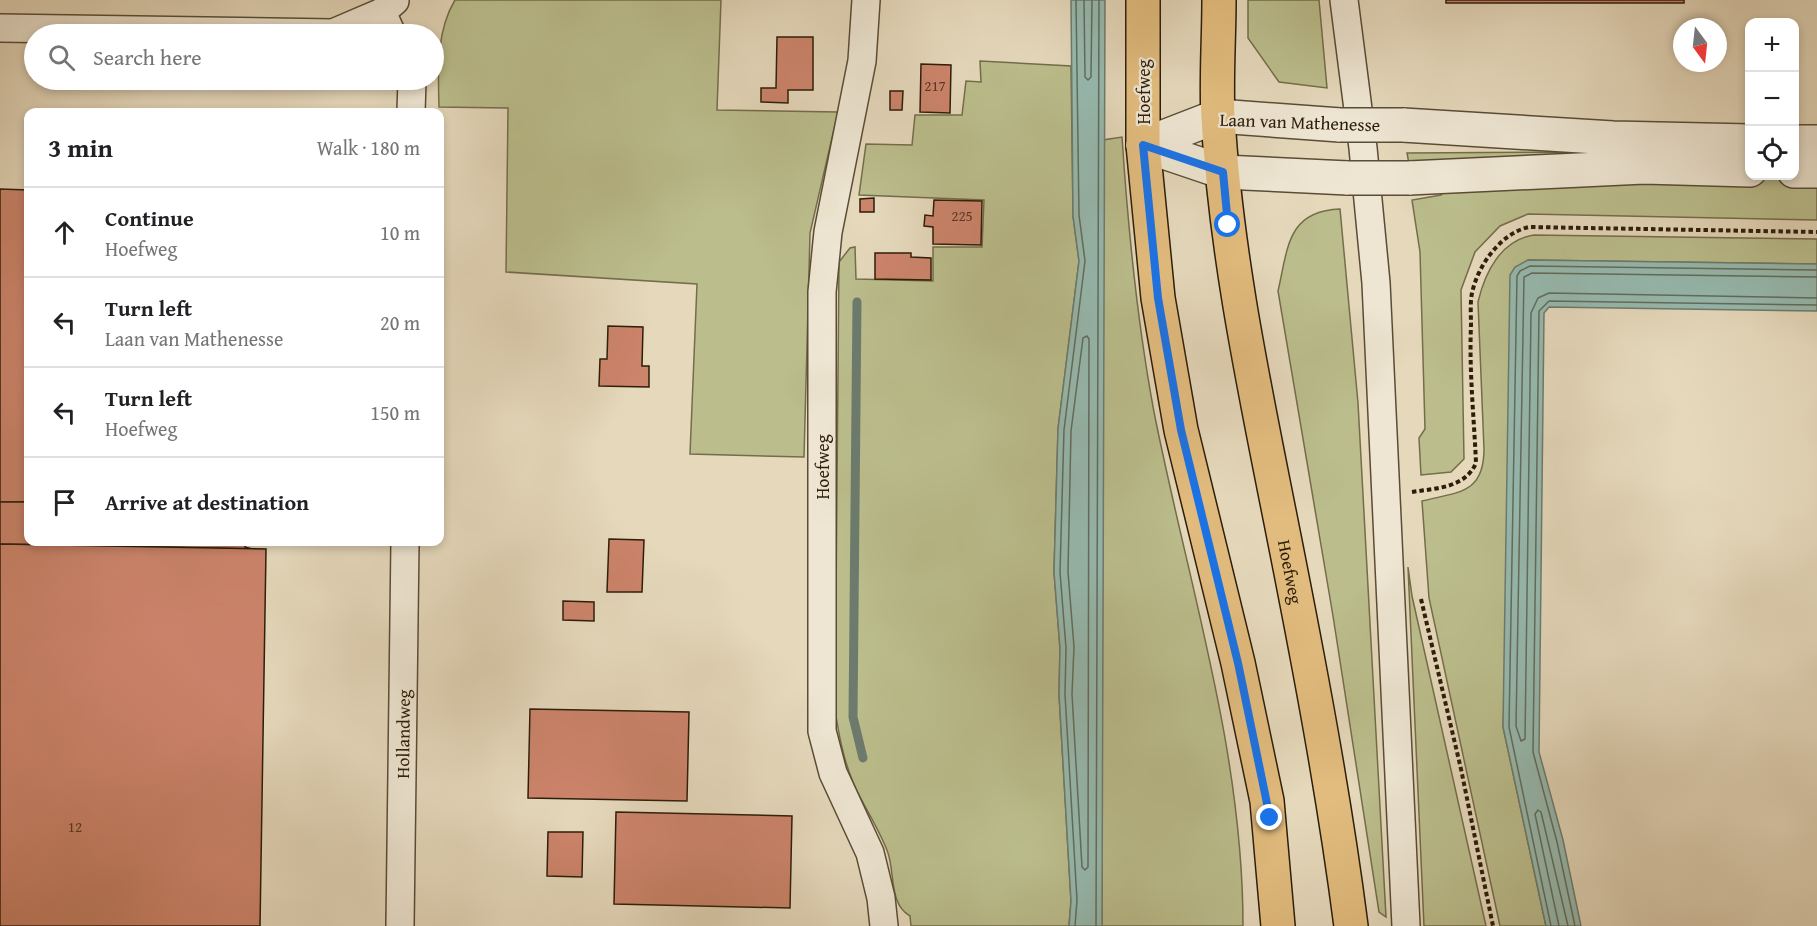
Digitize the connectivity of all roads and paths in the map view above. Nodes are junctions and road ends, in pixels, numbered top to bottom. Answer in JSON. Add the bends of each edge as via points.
{"nodes":[{"id":1,"x":866,"y":0,"type":"edge"},
{"id":2,"x":1143,"y":0,"type":"edge"},
{"id":3,"x":1220,"y":0,"type":"edge"},
{"id":4,"x":1344,"y":0,"type":"edge"},
{"id":5,"x":390,"y":15,"type":"edge"},
{"id":6,"x":362,"y":24,"type":"edge"},
{"id":7,"x":0,"y":28,"type":"edge"},
{"id":8,"x":24,"y":28,"type":"edge"},
{"id":9,"x":412,"y":90,"type":"edge"},
{"id":10,"x":411,"y":108,"type":"edge"},
{"id":11,"x":1218,"y":117,"type":"junction"},
{"id":12,"x":1745,"y":141,"type":"edge"},
{"id":13,"x":1799,"y":142,"type":"edge"},
{"id":14,"x":1817,"y":142,"type":"edge"},
{"id":15,"x":1143,"y":145,"type":"junction"},
{"id":16,"x":1745,"y":170,"type":"edge"},
{"id":17,"x":1799,"y":171,"type":"edge"},
{"id":18,"x":1817,"y":171,"type":"edge"},
{"id":19,"x":1223,"y":172,"type":"junction"},
{"id":20,"x":1817,"y":232,"type":"edge"},
{"id":21,"x":1412,"y":504,"type":"dead end"},
{"id":22,"x":405,"y":546,"type":"edge"},
{"id":23,"x":1421,"y":596,"type":"dead end"},
{"id":24,"x":400,"y":926,"type":"edge"},
{"id":25,"x":884,"y":926,"type":"edge"},
{"id":26,"x":1278,"y":926,"type":"edge"},
{"id":27,"x":1351,"y":926,"type":"edge"},
{"id":28,"x":1406,"y":926,"type":"edge"},
{"id":29,"x":1493,"y":926,"type":"edge"}],
"edges":[{"from":1,"to":25,"type":"street","name":"Hoefweg","via":[[862,61],[828,232],[822,291],[822,731],[833,773],[870,853]]},
{"from":2,"to":15,"type":"main road","name":"Hoefweg"},
{"from":3,"to":11,"type":"main road","name":"Hoefweg"},
{"from":4,"to":28,"type":"street","via":[[1376,283]]},
{"from":5,"to":6,"type":"street"},
{"from":7,"to":8,"type":"street"},
{"from":9,"to":10,"type":"street"},
{"from":11,"to":12,"type":"street","name":"Laan van Mathenesse","bridge":true,"via":[[1613,138]]},
{"from":11,"to":15,"type":"street","name":"Laan van Mathenesse"},
{"from":11,"to":19,"type":"main road","name":"Hoefweg"},
{"from":13,"to":14,"type":"street"},
{"from":15,"to":19,"type":"street"},
{"from":15,"to":26,"type":"main road","name":"Hoefweg","via":[[1160,309],[1181,430],[1263,778]]},
{"from":16,"to":19,"type":"street","bridge":true,"via":[[1644,167],[1409,178]]},
{"from":17,"to":18,"type":"street"},
{"from":19,"to":27,"type":"main road","name":"Hoefweg","via":[[1258,405],[1309,661]]},
{"from":20,"to":21,"type":"path","via":[[1529,227],[1517,230],[1498,245],[1472,293],[1470,353],[1476,463],[1462,482],[1411,492]]},
{"from":22,"to":24,"type":"street","name":"Hollandweg"},
{"from":23,"to":29,"type":"path"}]}
